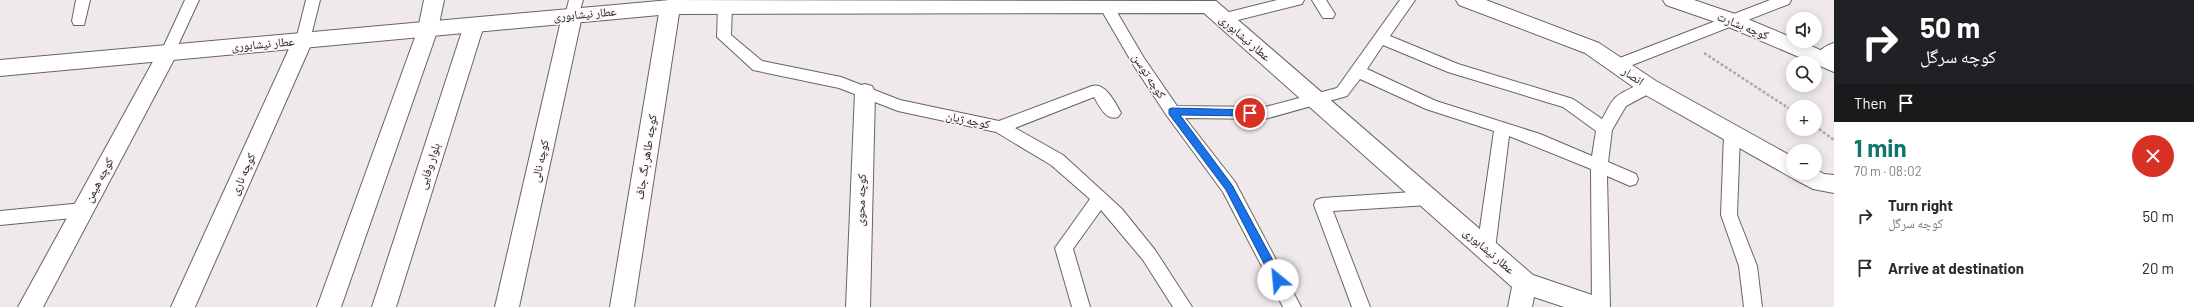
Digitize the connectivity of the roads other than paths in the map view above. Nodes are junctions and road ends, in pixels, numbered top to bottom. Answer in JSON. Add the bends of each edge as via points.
{"nodes":[{"id":1,"x":83,"y":0,"type":"edge"},
{"id":2,"x":192,"y":0,"type":"edge"},
{"id":3,"x":313,"y":0,"type":"edge"},
{"id":4,"x":434,"y":0,"type":"edge"},
{"id":5,"x":1298,"y":0,"type":"edge"},
{"id":6,"x":1320,"y":0,"type":"edge"},
{"id":7,"x":1408,"y":0,"type":"edge"},
{"id":8,"x":1466,"y":0,"type":"edge"},
{"id":9,"x":1673,"y":0,"type":"edge"},
{"id":10,"x":1784,"y":0,"type":"edge"},
{"id":11,"x":819,"y":3,"type":"edge"},
{"id":12,"x":1106,"y":6,"type":"junction"},
{"id":13,"x":670,"y":7,"type":"junction"},
{"id":14,"x":726,"y":7,"type":"junction"},
{"id":15,"x":574,"y":8,"type":"edge"},
{"id":16,"x":1213,"y":8,"type":"edge"},
{"id":17,"x":1328,"y":14,"type":"dead end"},
{"id":18,"x":1731,"y":20,"type":"junction"},
{"id":19,"x":79,"y":21,"type":"dead end"},
{"id":20,"x":474,"y":25,"type":"junction"},
{"id":21,"x":428,"y":29,"type":"junction"},
{"id":22,"x":1380,"y":38,"type":"junction"},
{"id":23,"x":303,"y":40,"type":"junction"},
{"id":24,"x":168,"y":52,"type":"junction"},
{"id":25,"x":1830,"y":57,"type":"edge"},
{"id":26,"x":1617,"y":65,"type":"junction"},
{"id":27,"x":0,"y":68,"type":"edge"},
{"id":28,"x":1357,"y":71,"type":"junction"},
{"id":29,"x":1649,"y":87,"type":"junction"},
{"id":30,"x":865,"y":92,"type":"junction"},
{"id":31,"x":1314,"y":98,"type":"junction"},
{"id":32,"x":1172,"y":112,"type":"junction"},
{"id":33,"x":1113,"y":113,"type":"dead end"},
{"id":34,"x":1000,"y":127,"type":"junction"},
{"id":35,"x":1502,"y":128,"type":"junction"},
{"id":36,"x":1604,"y":129,"type":"junction"},
{"id":37,"x":1732,"y":134,"type":"junction"},
{"id":38,"x":1786,"y":164,"type":"edge"},
{"id":39,"x":1599,"y":166,"type":"junction"},
{"id":40,"x":1630,"y":179,"type":"dead end"},
{"id":41,"x":1814,"y":180,"type":"edge"},
{"id":42,"x":1834,"y":184,"type":"edge"},
{"id":43,"x":1100,"y":198,"type":"junction"},
{"id":44,"x":1428,"y":198,"type":"junction"},
{"id":45,"x":83,"y":210,"type":"junction"},
{"id":46,"x":0,"y":218,"type":"edge"},
{"id":47,"x":1486,"y":249,"type":"junction"},
{"id":48,"x":1525,"y":283,"type":"junction"},
{"id":49,"x":30,"y":307,"type":"edge"},
{"id":50,"x":183,"y":307,"type":"edge"},
{"id":51,"x":329,"y":307,"type":"edge"},
{"id":52,"x":384,"y":307,"type":"edge"},
{"id":53,"x":507,"y":307,"type":"edge"},
{"id":54,"x":622,"y":307,"type":"edge"},
{"id":55,"x":858,"y":307,"type":"edge"},
{"id":56,"x":1081,"y":307,"type":"edge"},
{"id":57,"x":1183,"y":307,"type":"edge"},
{"id":58,"x":1292,"y":307,"type":"edge"},
{"id":59,"x":1361,"y":307,"type":"edge"},
{"id":60,"x":1520,"y":307,"type":"edge"},
{"id":61,"x":1595,"y":307,"type":"edge"},
{"id":62,"x":1601,"y":307,"type":"edge"},
{"id":63,"x":1753,"y":307,"type":"edge"}],
"edges":[{"from":1,"to":19,"type":"lane"},
{"from":2,"to":24,"type":"lane"},
{"from":3,"to":23,"type":"lane"},
{"from":4,"to":21,"type":"street"},
{"from":5,"to":16,"type":"lane"},
{"from":6,"to":17,"type":"lane"},
{"from":7,"to":22,"type":"lane"},
{"from":8,"to":26,"type":"street","name":"انصار","via":[[1592,48]]},
{"from":9,"to":18,"type":"street","name":"کوچه بشارت"},
{"from":10,"to":18,"type":"lane"},
{"from":11,"to":12,"type":"street","name":"عطار نیشابوری"},
{"from":11,"to":14,"type":"street","name":"عطار نیشابوری"},
{"from":12,"to":16,"type":"street","name":"عطار نیشابوری"},
{"from":12,"to":32,"type":"lane","name":"کوچه توسن"},
{"from":13,"to":14,"type":"street","name":"عطار نیشابوری"},
{"from":13,"to":15,"type":"street","name":"عطار نیشابوری"},
{"from":13,"to":54,"type":"street","name":"کوچه طاهر بگ جاف"},
{"from":14,"to":30,"type":"lane","name":"کوچه ژیان","via":[[724,38],[758,66],[841,83]]},
{"from":15,"to":20,"type":"street","name":"عطار نیشابوری"},
{"from":15,"to":53,"type":"street","name":"کوچه نالی"},
{"from":16,"to":31,"type":"street","name":"عطار نیشابوری"},
{"from":18,"to":25,"type":"street","name":"کوچه بشارت"},
{"from":18,"to":26,"type":"lane"},
{"from":20,"to":21,"type":"street","name":"عطار نیشابوری"},
{"from":20,"to":52,"type":"street","name":"بلوار وفایی"},
{"from":21,"to":23,"type":"street","name":"عطار نیشابوری"},
{"from":21,"to":51,"type":"street"},
{"from":22,"to":28,"type":"lane"},
{"from":22,"to":36,"type":"lane","via":[[1453,68],[1568,103]]},
{"from":23,"to":24,"type":"street","name":"عطار نیشابوری"},
{"from":23,"to":50,"type":"street","name":"کوچه ناری"},
{"from":24,"to":27,"type":"street","name":"عطار نیشابوری"},
{"from":24,"to":45,"type":"street","name":"کوچه هیمن"},
{"from":26,"to":29,"type":"street","name":"انصار"},
{"from":28,"to":31,"type":"lane","via":[[1342,92]]},
{"from":28,"to":35,"type":"lane","via":[[1431,106]]},
{"from":29,"to":36,"type":"lane","via":[[1621,102]]},
{"from":29,"to":37,"type":"street","name":"انصار"},
{"from":30,"to":34,"type":"lane","name":"کوچه ژیان","via":[[898,105]]},
{"from":30,"to":55,"type":"street","name":"کوچه محوی"},
{"from":31,"to":32,"type":"lane","via":[[1265,113]]},
{"from":31,"to":44,"type":"street","name":"عطار نیشابوری"},
{"from":32,"to":58,"type":"lane","name":"کوچه توسن","via":[[1229,187]]},
{"from":33,"to":34,"type":"lane","via":[[1097,90]]},
{"from":34,"to":43,"type":"lane","name":"کوچه ژیان","via":[[1057,160]]},
{"from":35,"to":39,"type":"lane","via":[[1534,138]]},
{"from":35,"to":47,"type":"lane"},
{"from":36,"to":39,"type":"lane"},
{"from":37,"to":38,"type":"street","name":"انصار"},
{"from":37,"to":63,"type":"lane","via":[[1729,215],[1748,266]]},
{"from":39,"to":40,"type":"lane"},
{"from":39,"to":62,"type":"lane","via":[[1598,252]]},
{"from":41,"to":42,"type":"street","via":[[1821,184]]},
{"from":43,"to":56,"type":"lane","via":[[1064,248]]},
{"from":43,"to":57,"type":"lane","name":"کوچه ژیان","via":[[1149,255]]},
{"from":44,"to":47,"type":"street","name":"عطار نیشابوری"},
{"from":44,"to":59,"type":"lane","via":[[1322,205]]},
{"from":45,"to":46,"type":"lane"},
{"from":45,"to":49,"type":"street","name":"کوچه هیمن"},
{"from":47,"to":48,"type":"street","name":"عطار نیشابوری"},
{"from":48,"to":60,"type":"street"},
{"from":48,"to":61,"type":"street"}]}
